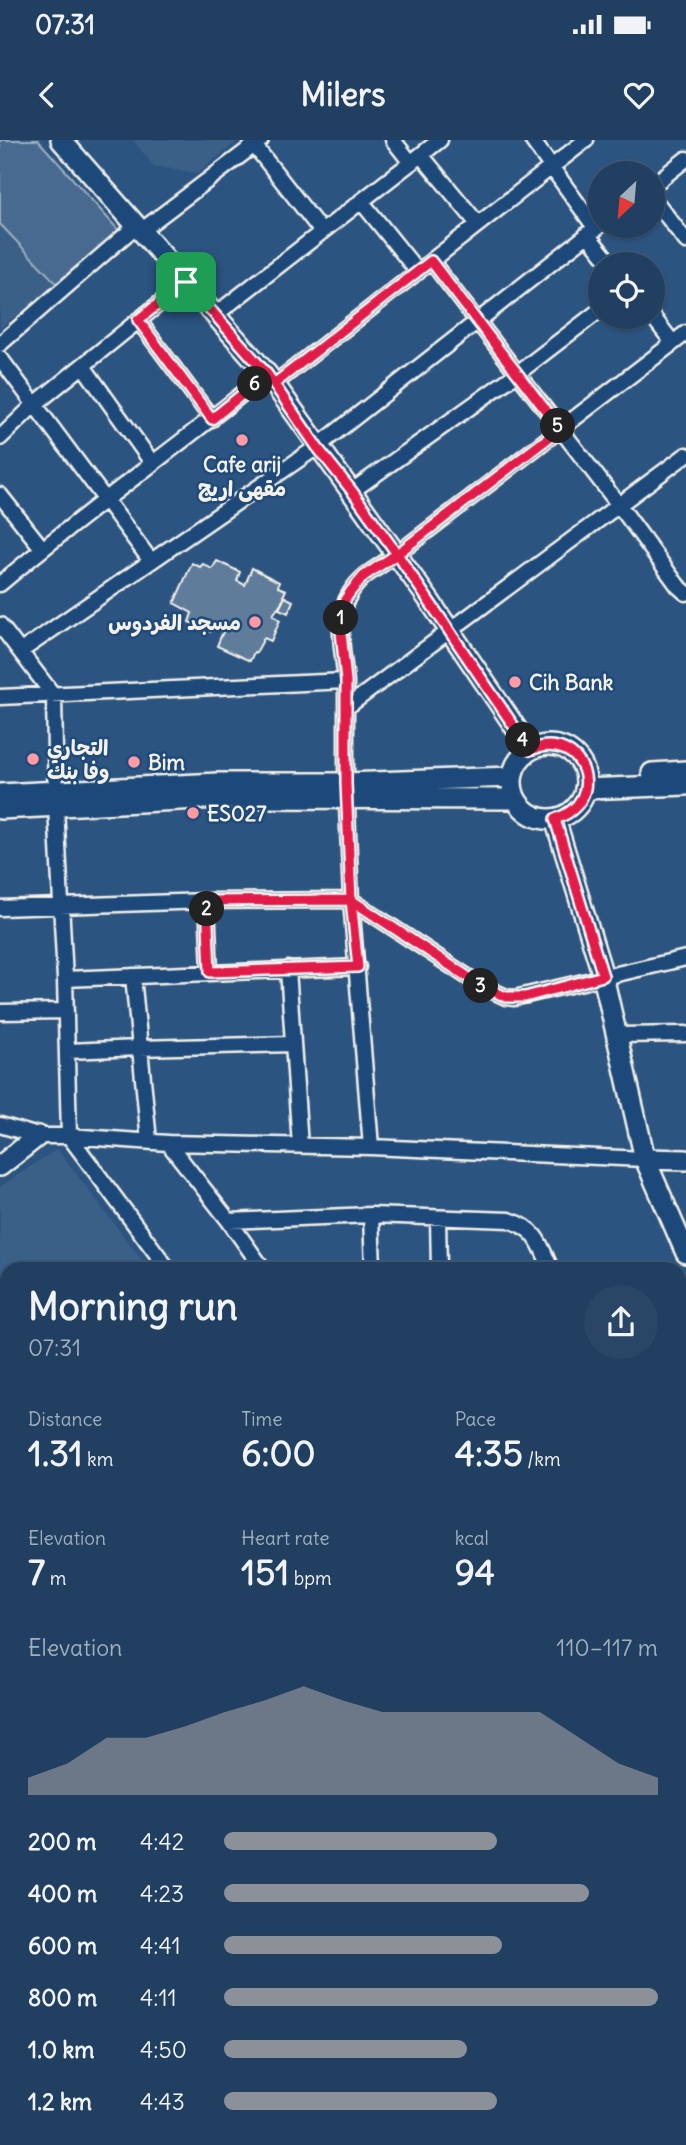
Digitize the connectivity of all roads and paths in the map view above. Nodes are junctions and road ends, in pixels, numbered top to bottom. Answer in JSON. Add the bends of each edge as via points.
{"nodes":[{"id":1,"x":61,"y":140,"type":"edge"},
{"id":2,"x":393,"y":140,"type":"edge"},
{"id":3,"x":440,"y":140,"type":"edge"},
{"id":4,"x":532,"y":140,"type":"edge"},
{"id":5,"x":586,"y":140,"type":"edge"},
{"id":6,"x":258,"y":143,"type":"edge"},
{"id":7,"x":416,"y":159,"type":"junction"},
{"id":8,"x":686,"y":159,"type":"edge"},
{"id":9,"x":552,"y":166,"type":"junction"},
{"id":10,"x":665,"y":176,"type":"edge"},
{"id":11,"x":362,"y":201,"type":"junction"},
{"id":12,"x":665,"y":214,"type":"edge"},
{"id":13,"x":588,"y":219,"type":"edge"},
{"id":14,"x":478,"y":224,"type":"junction"},
{"id":15,"x":139,"y":228,"type":"junction"},
{"id":16,"x":322,"y":232,"type":"junction"},
{"id":17,"x":588,"y":235,"type":"edge"},
{"id":18,"x":686,"y":241,"type":"edge"},
{"id":19,"x":431,"y":261,"type":"junction"},
{"id":20,"x":418,"y":272,"type":"junction"},
{"id":21,"x":186,"y":282,"type":"junction"},
{"id":22,"x":215,"y":316,"type":"junction"},
{"id":23,"x":588,"y":319,"type":"edge"},
{"id":24,"x":138,"y":320,"type":"junction"},
{"id":25,"x":478,"y":322,"type":"junction"},
{"id":26,"x":663,"y":329,"type":"edge"},
{"id":27,"x":686,"y":333,"type":"edge"},
{"id":28,"x":674,"y":343,"type":"junction"},
{"id":29,"x":0,"y":344,"type":"edge"},
{"id":30,"x":0,"y":358,"type":"edge"},
{"id":31,"x":83,"y":366,"type":"junction"},
{"id":32,"x":518,"y":373,"type":"junction"},
{"id":33,"x":271,"y":379,"type":"junction"},
{"id":34,"x":34,"y":405,"type":"junction"},
{"id":35,"x":212,"y":419,"type":"junction"},
{"id":36,"x":560,"y":429,"type":"junction"},
{"id":37,"x":0,"y":438,"type":"edge"},
{"id":38,"x":317,"y":447,"type":"junction"},
{"id":39,"x":686,"y":455,"type":"edge"},
{"id":40,"x":153,"y":464,"type":"junction"},
{"id":41,"x":352,"y":491,"type":"junction"},
{"id":42,"x":0,"y":495,"type":"edge"},
{"id":43,"x":106,"y":500,"type":"junction"},
{"id":44,"x":619,"y":505,"type":"junction"},
{"id":45,"x":42,"y":548,"type":"junction"},
{"id":46,"x":397,"y":554,"type":"junction"},
{"id":47,"x":151,"y":561,"type":"junction"},
{"id":48,"x":0,"y":584,"type":"edge"},
{"id":49,"x":683,"y":586,"type":"edge"},
{"id":50,"x":0,"y":625,"type":"edge"},
{"id":51,"x":451,"y":631,"type":"junction"},
{"id":52,"x":20,"y":651,"type":"junction"},
{"id":53,"x":346,"y":681,"type":"junction"},
{"id":54,"x":54,"y":696,"type":"junction"},
{"id":55,"x":0,"y":697,"type":"edge"},
{"id":56,"x":347,"y":706,"type":"junction"},
{"id":57,"x":530,"y":750,"type":"junction"},
{"id":58,"x":686,"y":771,"type":"edge"},
{"id":59,"x":512,"y":777,"type":"junction"},
{"id":60,"x":586,"y":783,"type":"junction"},
{"id":61,"x":686,"y":785,"type":"edge"},
{"id":62,"x":347,"y":791,"type":"junction"},
{"id":63,"x":0,"y":794,"type":"edge"},
{"id":64,"x":55,"y":799,"type":"junction"},
{"id":65,"x":516,"y":799,"type":"junction"},
{"id":66,"x":0,"y":809,"type":"edge"},
{"id":67,"x":555,"y":819,"type":"junction"},
{"id":68,"x":351,"y":900,"type":"junction"},
{"id":69,"x":207,"y":901,"type":"junction"},
{"id":70,"x":62,"y":906,"type":"junction"},
{"id":71,"x":0,"y":908,"type":"edge"},
{"id":72,"x":686,"y":958,"type":"edge"},
{"id":73,"x":358,"y":967,"type":"junction"},
{"id":74,"x":288,"y":969,"type":"junction"},
{"id":75,"x":210,"y":972,"type":"junction"},
{"id":76,"x":133,"y":976,"type":"junction"},
{"id":77,"x":603,"y":976,"type":"junction"},
{"id":78,"x":65,"y":979,"type":"junction"},
{"id":79,"x":66,"y":1011,"type":"junction"},
{"id":80,"x":0,"y":1012,"type":"edge"},
{"id":81,"x":686,"y":1034,"type":"edge"},
{"id":82,"x":618,"y":1035,"type":"junction"},
{"id":83,"x":292,"y":1044,"type":"junction"},
{"id":84,"x":139,"y":1048,"type":"junction"},
{"id":85,"x":68,"y":1051,"type":"junction"},
{"id":86,"x":0,"y":1125,"type":"edge"},
{"id":87,"x":38,"y":1136,"type":"junction"},
{"id":88,"x":69,"y":1136,"type":"junction"},
{"id":89,"x":149,"y":1141,"type":"junction"},
{"id":90,"x":167,"y":1143,"type":"junction"},
{"id":91,"x":300,"y":1146,"type":"junction"},
{"id":92,"x":371,"y":1147,"type":"junction"},
{"id":93,"x":645,"y":1159,"type":"junction"},
{"id":94,"x":686,"y":1160,"type":"edge"},
{"id":95,"x":2,"y":1164,"type":"edge"},
{"id":96,"x":371,"y":1215,"type":"junction"},
{"id":97,"x":438,"y":1218,"type":"junction"},
{"id":98,"x":229,"y":1221,"type":"junction"},
{"id":99,"x":686,"y":1254,"type":"edge"},
{"id":100,"x":163,"y":1262,"type":"edge"},
{"id":101,"x":259,"y":1262,"type":"edge"},
{"id":102,"x":373,"y":1262,"type":"edge"},
{"id":103,"x":439,"y":1262,"type":"edge"},
{"id":104,"x":547,"y":1262,"type":"edge"}],
"edges":[{"from":1,"to":15,"type":"street"},
{"from":2,"to":7,"type":"street"},
{"from":3,"to":7,"type":"street"},
{"from":4,"to":9,"type":"street"},
{"from":5,"to":9,"type":"street"},
{"from":6,"to":15,"type":"street"},
{"from":6,"to":16,"type":"street"},
{"from":7,"to":11,"type":"street"},
{"from":7,"to":14,"type":"street"},
{"from":8,"to":10,"type":"street"},
{"from":9,"to":13,"type":"street"},
{"from":9,"to":14,"type":"street"},
{"from":11,"to":16,"type":"street"},
{"from":11,"to":20,"type":"street"},
{"from":12,"to":18,"type":"street"},
{"from":14,"to":19,"type":"street"},
{"from":15,"to":21,"type":"street"},
{"from":15,"to":29,"type":"street"},
{"from":16,"to":22,"type":"street"},
{"from":17,"to":25,"type":"street"},
{"from":19,"to":20,"type":"street"},
{"from":19,"to":25,"type":"street"},
{"from":20,"to":33,"type":"street"},
{"from":21,"to":22,"type":"street"},
{"from":21,"to":24,"type":"street"},
{"from":22,"to":33,"type":"street"},
{"from":23,"to":32,"type":"street"},
{"from":24,"to":31,"type":"street"},
{"from":24,"to":35,"type":"street"},
{"from":25,"to":32,"type":"street"},
{"from":25,"to":38,"type":"street"},
{"from":26,"to":28,"type":"street"},
{"from":27,"to":28,"type":"street"},
{"from":28,"to":36,"type":"street"},
{"from":30,"to":34,"type":"street"},
{"from":31,"to":34,"type":"street"},
{"from":31,"to":40,"type":"street"},
{"from":32,"to":36,"type":"street"},
{"from":32,"to":41,"type":"street"},
{"from":33,"to":35,"type":"street"},
{"from":33,"to":38,"type":"street"},
{"from":34,"to":37,"type":"street"},
{"from":34,"to":43,"type":"street"},
{"from":35,"to":40,"type":"street"},
{"from":36,"to":44,"type":"street"},
{"from":36,"to":46,"type":"street"},
{"from":38,"to":41,"type":"street"},
{"from":38,"to":47,"type":"street"},
{"from":39,"to":44,"type":"street"},
{"from":40,"to":43,"type":"street"},
{"from":41,"to":46,"type":"street"},
{"from":42,"to":45,"type":"street"},
{"from":43,"to":45,"type":"street"},
{"from":43,"to":47,"type":"street"},
{"from":44,"to":49,"type":"street"},
{"from":44,"to":51,"type":"street"},
{"from":45,"to":48,"type":"street"},
{"from":46,"to":51,"type":"street"},
{"from":46,"to":53,"type":"street","via":[[364,576],[345,600],[340,622]]},
{"from":47,"to":52,"type":"street"},
{"from":50,"to":52,"type":"street"},
{"from":51,"to":56,"type":"street"},
{"from":51,"to":57,"type":"street"},
{"from":52,"to":54,"type":"street"},
{"from":53,"to":54,"type":"street"},
{"from":53,"to":56,"type":"street"},
{"from":54,"to":55,"type":"street"},
{"from":54,"to":64,"type":"street"},
{"from":56,"to":62,"type":"street"},
{"from":57,"to":59,"type":"street","via":[[521,757]]},
{"from":57,"to":60,"type":"street","via":[[541,745],[565,748],[582,766]]},
{"from":58,"to":60,"type":"street"},
{"from":59,"to":62,"type":"street"},
{"from":59,"to":65,"type":"street"},
{"from":60,"to":61,"type":"street"},
{"from":60,"to":67,"type":"street","via":[[582,800]]},
{"from":62,"to":64,"type":"street","via":[[218,783]]},
{"from":62,"to":65,"type":"street"},
{"from":62,"to":68,"type":"street"},
{"from":63,"to":64,"type":"street"},
{"from":64,"to":66,"type":"street"},
{"from":64,"to":70,"type":"street"},
{"from":65,"to":67,"type":"street","via":[[532,815]]},
{"from":67,"to":77,"type":"street"},
{"from":68,"to":69,"type":"street"},
{"from":68,"to":73,"type":"street"},
{"from":68,"to":77,"type":"street","via":[[480,985],[506,997],[525,997]]},
{"from":69,"to":70,"type":"street"},
{"from":69,"to":75,"type":"street"},
{"from":70,"to":71,"type":"street"},
{"from":70,"to":78,"type":"street"},
{"from":72,"to":77,"type":"street"},
{"from":73,"to":74,"type":"street"},
{"from":73,"to":92,"type":"street"},
{"from":74,"to":75,"type":"street"},
{"from":74,"to":83,"type":"street"},
{"from":75,"to":76,"type":"street"},
{"from":76,"to":78,"type":"street"},
{"from":76,"to":84,"type":"street"},
{"from":77,"to":82,"type":"street"},
{"from":78,"to":79,"type":"street"},
{"from":79,"to":80,"type":"street"},
{"from":79,"to":85,"type":"street"},
{"from":81,"to":82,"type":"street"},
{"from":82,"to":93,"type":"street"},
{"from":83,"to":84,"type":"street"},
{"from":83,"to":91,"type":"street"},
{"from":84,"to":85,"type":"street"},
{"from":84,"to":89,"type":"street"},
{"from":85,"to":88,"type":"street"},
{"from":86,"to":87,"type":"street"},
{"from":87,"to":88,"type":"street"},
{"from":87,"to":95,"type":"street"},
{"from":88,"to":89,"type":"street"},
{"from":88,"to":100,"type":"street"},
{"from":89,"to":90,"type":"street"},
{"from":90,"to":91,"type":"street"},
{"from":90,"to":98,"type":"street"},
{"from":91,"to":92,"type":"street"},
{"from":92,"to":93,"type":"street"},
{"from":93,"to":94,"type":"street"},
{"from":93,"to":99,"type":"street"},
{"from":96,"to":97,"type":"street"},
{"from":96,"to":98,"type":"street"},
{"from":96,"to":102,"type":"street"},
{"from":97,"to":103,"type":"street"},
{"from":97,"to":104,"type":"street","via":[[521,1224],[537,1238]]},
{"from":98,"to":101,"type":"street"}]}
